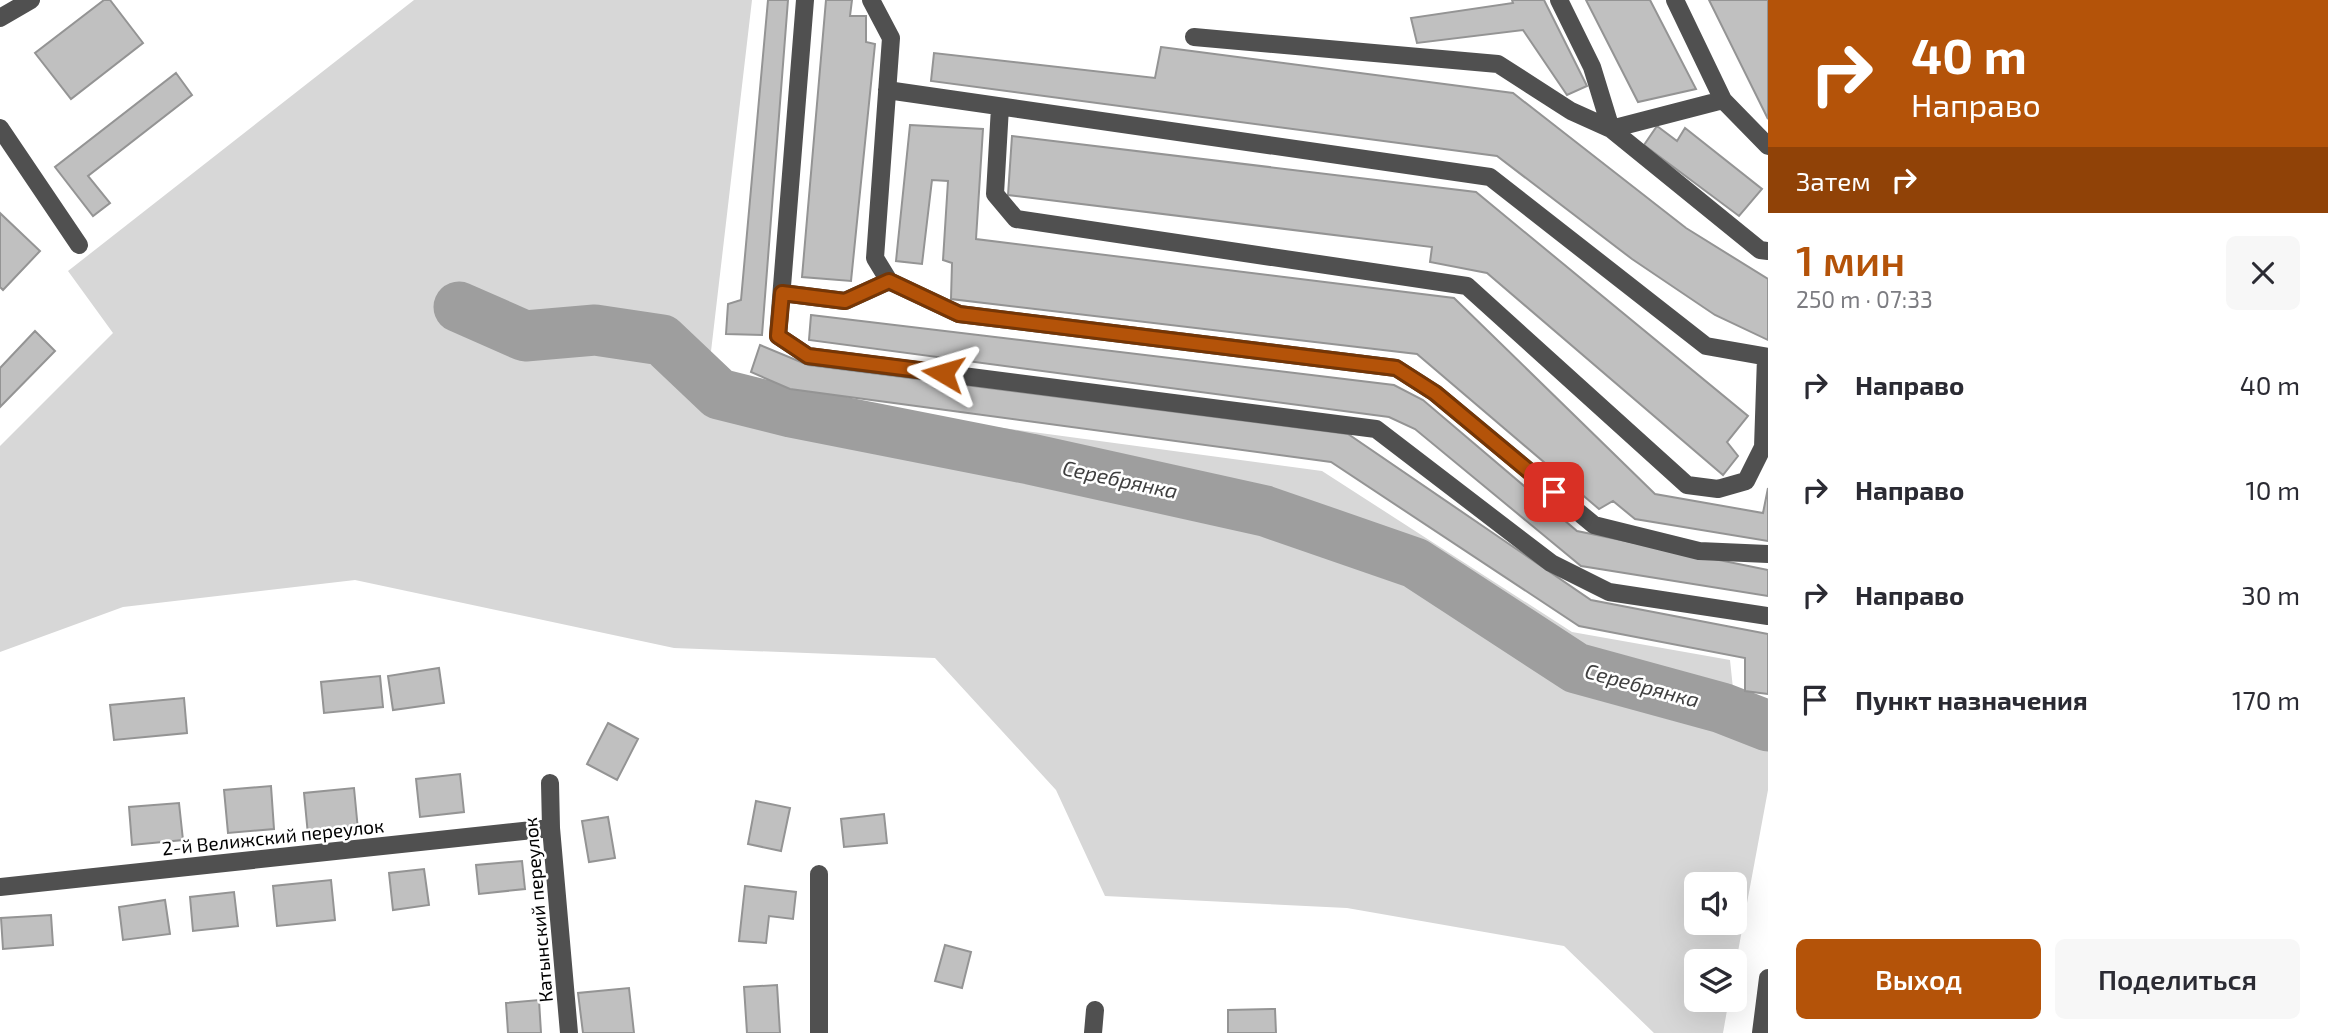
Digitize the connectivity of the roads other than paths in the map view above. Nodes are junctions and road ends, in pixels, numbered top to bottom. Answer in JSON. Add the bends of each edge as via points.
{"nodes":[{"id":1,"x":31,"y":0,"type":"edge"},
{"id":2,"x":805,"y":0,"type":"edge"},
{"id":3,"x":872,"y":0,"type":"edge"},
{"id":4,"x":1559,"y":0,"type":"edge"},
{"id":5,"x":1675,"y":0,"type":"edge"},
{"id":6,"x":0,"y":19,"type":"edge"},
{"id":7,"x":1194,"y":37,"type":"dead end"},
{"id":8,"x":887,"y":90,"type":"junction"},
{"id":9,"x":1723,"y":100,"type":"junction"},
{"id":10,"x":1000,"y":107,"type":"junction"},
{"id":11,"x":0,"y":128,"type":"edge"},
{"id":12,"x":1611,"y":129,"type":"junction"},
{"id":13,"x":1768,"y":146,"type":"edge"},
{"id":14,"x":79,"y":245,"type":"dead end"},
{"id":15,"x":1768,"y":251,"type":"edge"},
{"id":16,"x":889,"y":281,"type":"junction"},
{"id":17,"x":782,"y":293,"type":"junction"},
{"id":18,"x":1767,"y":357,"type":"edge"},
{"id":19,"x":1768,"y":554,"type":"edge"},
{"id":20,"x":1768,"y":616,"type":"edge"},
{"id":21,"x":550,"y":783,"type":"dead end"},
{"id":22,"x":551,"y":828,"type":"junction"},
{"id":23,"x":819,"y":874,"type":"dead end"},
{"id":24,"x":0,"y":887,"type":"edge"},
{"id":25,"x":1768,"y":978,"type":"edge"},
{"id":26,"x":1096,"y":1010,"type":"dead end"},
{"id":27,"x":569,"y":1033,"type":"edge"},
{"id":28,"x":819,"y":1033,"type":"edge"},
{"id":29,"x":1093,"y":1033,"type":"edge"},
{"id":30,"x":1761,"y":1033,"type":"edge"}],
"edges":[{"from":1,"to":6,"type":"street"},
{"from":2,"to":17,"type":"street"},
{"from":3,"to":8,"type":"street","via":[[891,38]]},
{"from":4,"to":12,"type":"street","via":[[1592,67]]},
{"from":5,"to":9,"type":"street"},
{"from":7,"to":12,"type":"street","via":[[1498,64],[1571,111]]},
{"from":8,"to":10,"type":"street"},
{"from":8,"to":16,"type":"street","via":[[875,258]]},
{"from":9,"to":12,"type":"street"},
{"from":9,"to":13,"type":"street"},
{"from":10,"to":18,"type":"street","via":[[1490,177],[1706,346]]},
{"from":10,"to":18,"type":"street","via":[[995,194],[1016,219],[1467,286],[1687,485],[1718,489],[1746,481],[1763,447]]},
{"from":11,"to":14,"type":"street"},
{"from":12,"to":15,"type":"street","via":[[1760,250]]},
{"from":16,"to":17,"type":"street","via":[[845,301]]},
{"from":16,"to":19,"type":"street","via":[[959,314],[1396,368],[1435,393],[1594,525],[1699,551]]},
{"from":17,"to":20,"type":"street","via":[[778,336],[808,356],[1376,429],[1551,563],[1609,592]]},
{"from":21,"to":22,"type":"street","name":"Катынский переулок"},
{"from":22,"to":24,"type":"street","name":"2-й Велижский переулок"},
{"from":22,"to":27,"type":"street","name":"Катынский переулок"},
{"from":23,"to":28,"type":"street"},
{"from":25,"to":30,"type":"street"},
{"from":26,"to":29,"type":"street"}]}
